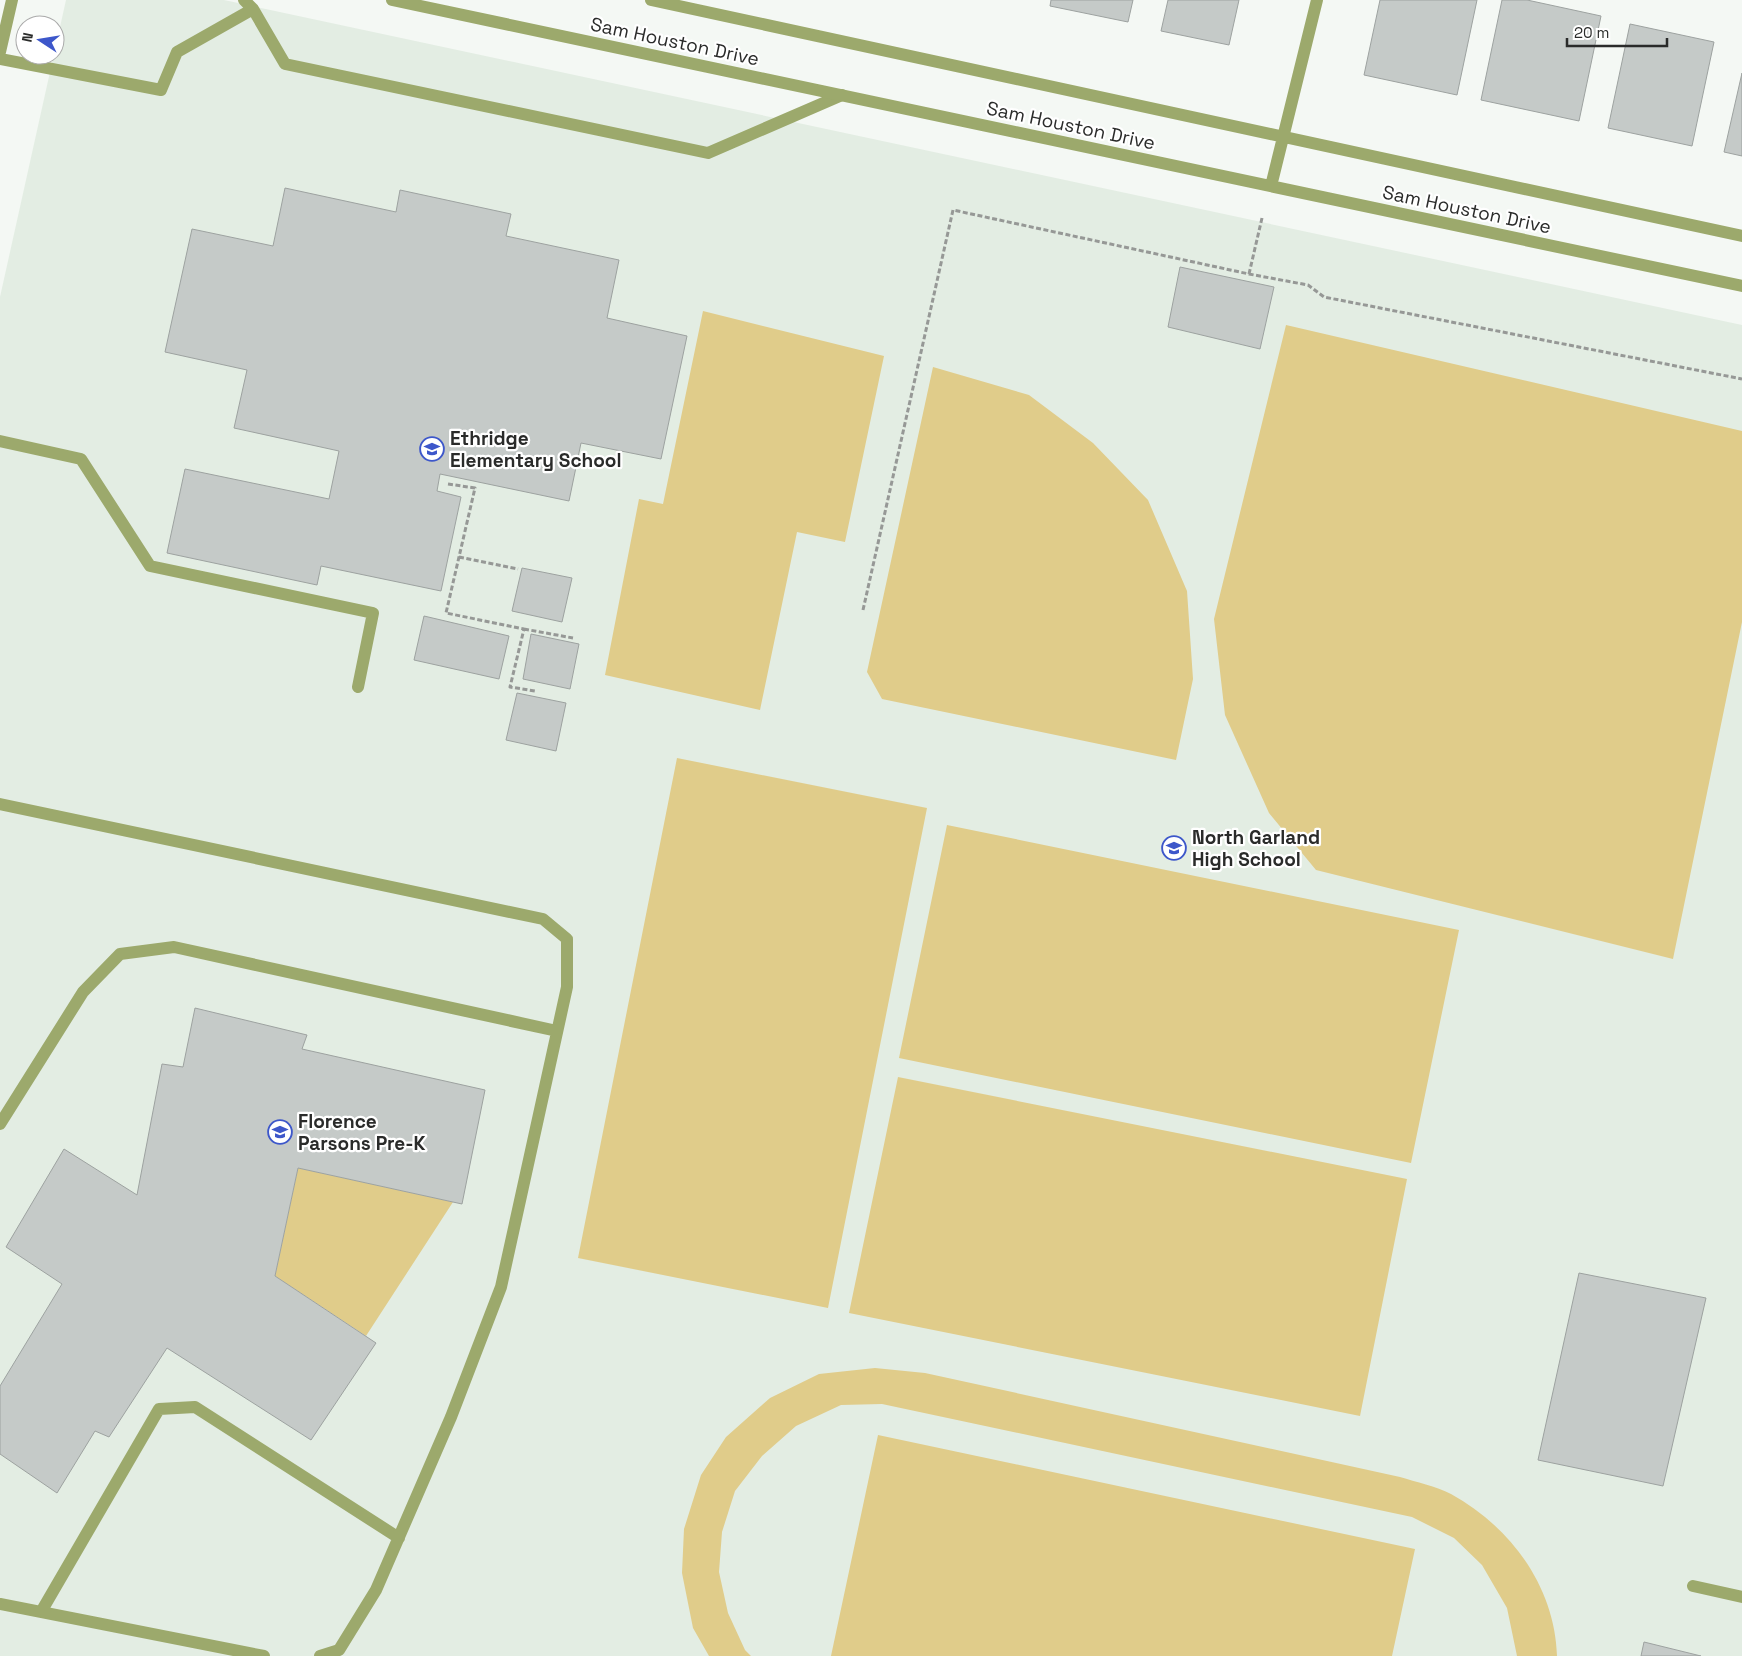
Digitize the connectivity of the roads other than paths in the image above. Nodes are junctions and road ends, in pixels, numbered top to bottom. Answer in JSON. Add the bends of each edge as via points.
{"nodes":[{"id":1,"x":12,"y":0,"type":"edge"},
{"id":2,"x":244,"y":0,"type":"edge"},
{"id":3,"x":392,"y":0,"type":"edge"},
{"id":4,"x":650,"y":0,"type":"edge"},
{"id":5,"x":1317,"y":0,"type":"edge"},
{"id":6,"x":254,"y":9,"type":"junction"},
{"id":7,"x":0,"y":52,"type":"edge"},
{"id":8,"x":0,"y":59,"type":"edge"},
{"id":9,"x":842,"y":96,"type":"junction"},
{"id":10,"x":1283,"y":137,"type":"junction"},
{"id":11,"x":1271,"y":186,"type":"junction"},
{"id":12,"x":1742,"y":236,"type":"edge"},
{"id":13,"x":1742,"y":286,"type":"edge"},
{"id":14,"x":0,"y":441,"type":"edge"},
{"id":15,"x":358,"y":687,"type":"dead end"},
{"id":16,"x":0,"y":804,"type":"edge"},
{"id":17,"x":557,"y":1031,"type":"junction"},
{"id":18,"x":0,"y":1124,"type":"edge"},
{"id":19,"x":399,"y":1538,"type":"junction"},
{"id":20,"x":1693,"y":1586,"type":"dead end"},
{"id":21,"x":1742,"y":1597,"type":"edge"},
{"id":22,"x":0,"y":1604,"type":"edge"},
{"id":23,"x":41,"y":1612,"type":"junction"},
{"id":24,"x":264,"y":1656,"type":"edge"},
{"id":25,"x":320,"y":1656,"type":"edge"}],
"edges":[{"from":1,"to":7,"type":"street"},
{"from":2,"to":6,"type":"street"},
{"from":3,"to":9,"type":"street","name":"Sam Houston Drive"},
{"from":4,"to":10,"type":"street","name":"Sam Houston Drive"},
{"from":5,"to":10,"type":"street"},
{"from":6,"to":8,"type":"street","via":[[177,52],[161,90]]},
{"from":6,"to":9,"type":"street","via":[[285,64],[708,153]]},
{"from":9,"to":11,"type":"street","name":"Sam Houston Drive"},
{"from":10,"to":11,"type":"street"},
{"from":10,"to":12,"type":"street","name":"Sam Houston Drive"},
{"from":11,"to":13,"type":"street","name":"Sam Houston Drive"},
{"from":14,"to":15,"type":"street","via":[[81,458],[150,566],[373,613]]},
{"from":16,"to":17,"type":"street","via":[[543,920],[567,939],[567,987]]},
{"from":17,"to":18,"type":"street","via":[[174,947],[120,954],[83,992]]},
{"from":17,"to":19,"type":"street","via":[[501,1287],[451,1417]]},
{"from":19,"to":23,"type":"street","via":[[195,1407],[159,1409]]},
{"from":19,"to":25,"type":"street","via":[[376,1590],[339,1650]]},
{"from":20,"to":21,"type":"street"},
{"from":22,"to":23,"type":"street"},
{"from":23,"to":24,"type":"street"}]}
